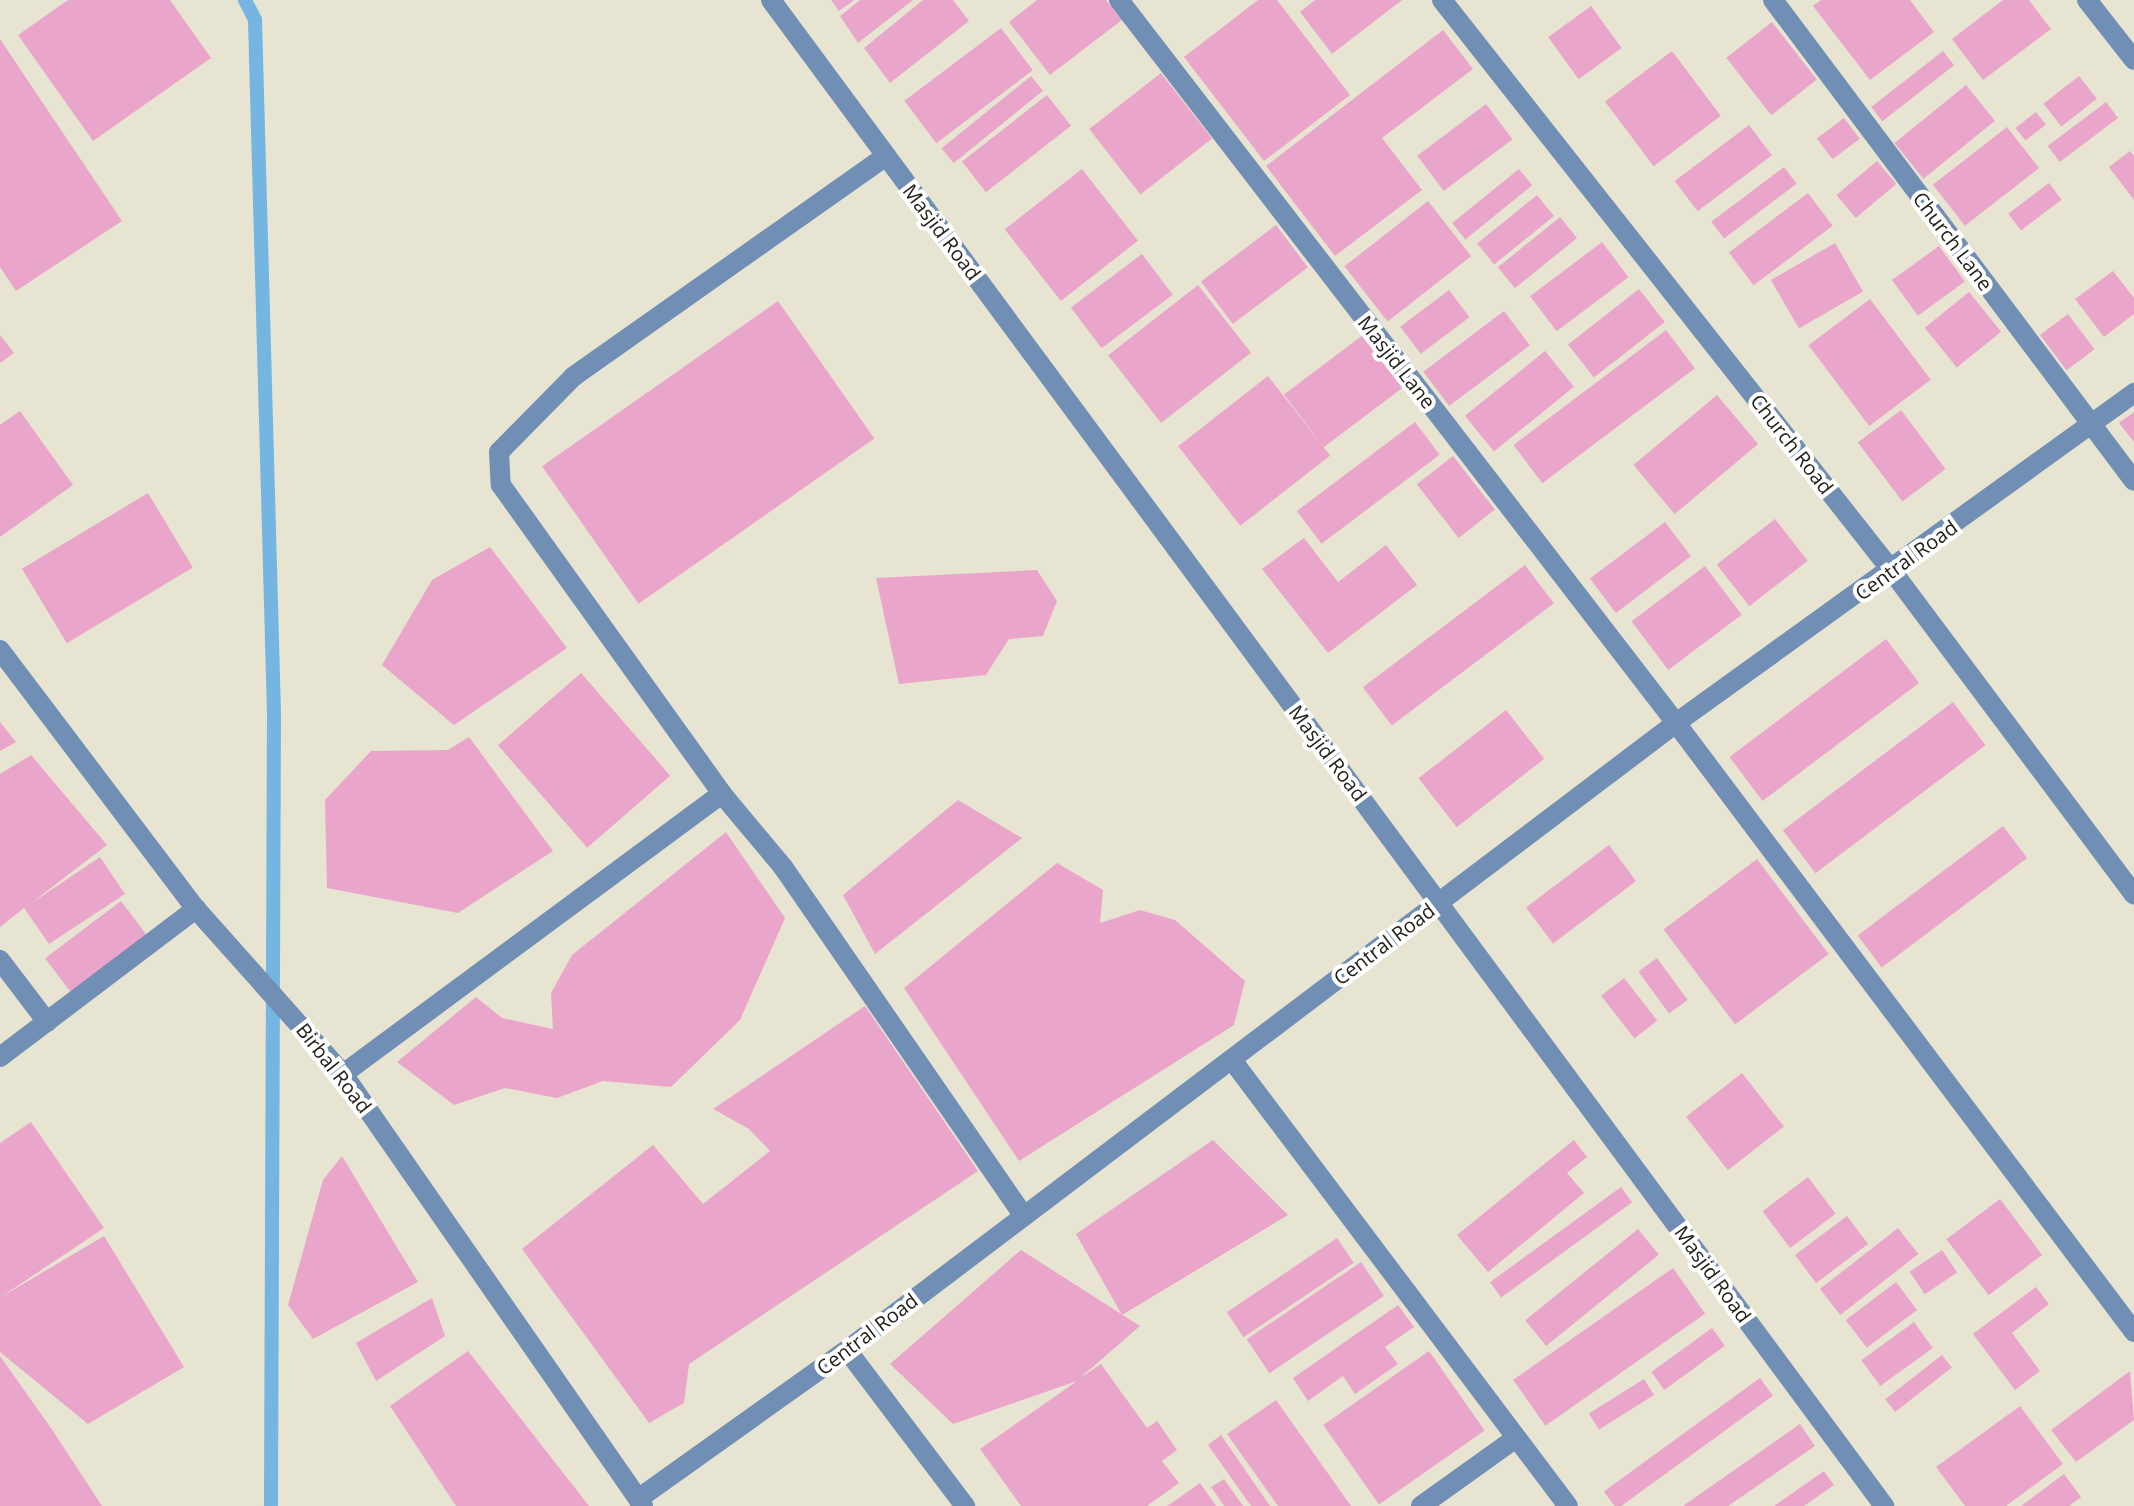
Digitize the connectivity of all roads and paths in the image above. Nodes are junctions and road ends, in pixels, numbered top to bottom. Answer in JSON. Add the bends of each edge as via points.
{"nodes":[{"id":1,"x":771,"y":0,"type":"edge"},
{"id":2,"x":1119,"y":0,"type":"edge"},
{"id":3,"x":1442,"y":0,"type":"edge"},
{"id":4,"x":1773,"y":0,"type":"edge"},
{"id":5,"x":2087,"y":0,"type":"edge"},
{"id":6,"x":2134,"y":60,"type":"edge"},
{"id":7,"x":886,"y":156,"type":"junction"},
{"id":8,"x":2134,"y":393,"type":"edge"},
{"id":9,"x":2092,"y":426,"type":"junction"},
{"id":10,"x":2134,"y":481,"type":"edge"},
{"id":11,"x":1892,"y":571,"type":"junction"},
{"id":12,"x":0,"y":650,"type":"edge"},
{"id":13,"x":1676,"y":723,"type":"junction"},
{"id":14,"x":722,"y":794,"type":"junction"},
{"id":15,"x":2134,"y":895,"type":"edge"},
{"id":16,"x":1439,"y":903,"type":"junction"},
{"id":17,"x":196,"y":909,"type":"junction"},
{"id":18,"x":0,"y":960,"type":"edge"},
{"id":19,"x":47,"y":1022,"type":"junction"},
{"id":20,"x":0,"y":1057,"type":"edge"},
{"id":21,"x":1232,"y":1060,"type":"junction"},
{"id":22,"x":343,"y":1074,"type":"junction"},
{"id":23,"x":1024,"y":1216,"type":"junction"},
{"id":24,"x":2134,"y":1332,"type":"edge"},
{"id":25,"x":847,"y":1350,"type":"junction"},
{"id":26,"x":1516,"y":1438,"type":"junction"},
{"id":27,"x":640,"y":1502,"type":"edge"},
{"id":28,"x":965,"y":1506,"type":"edge"},
{"id":29,"x":1421,"y":1506,"type":"edge"},
{"id":30,"x":1568,"y":1506,"type":"edge"},
{"id":31,"x":1884,"y":1506,"type":"edge"}],
"edges":[{"from":1,"to":7,"type":"street","name":"Masjid Road"},
{"from":2,"to":13,"type":"street","name":"Masjid Lane"},
{"from":3,"to":11,"type":"street","name":"Church Road"},
{"from":4,"to":9,"type":"street","name":"Church Lane"},
{"from":5,"to":6,"type":"street"},
{"from":7,"to":14,"type":"street","via":[[573,377],[499,452],[501,485],[520,517]]},
{"from":7,"to":16,"type":"street","name":"Masjid Road"},
{"from":8,"to":9,"type":"street","name":"Central Road"},
{"from":9,"to":10,"type":"street","name":"Church Lane"},
{"from":9,"to":11,"type":"street","name":"Central Road"},
{"from":11,"to":13,"type":"street","name":"Central Road"},
{"from":11,"to":15,"type":"street","name":"Church Road"},
{"from":12,"to":17,"type":"street","name":"Birbal Road"},
{"from":13,"to":16,"type":"street","name":"Central Road"},
{"from":13,"to":24,"type":"street","name":"Masjid Lane"},
{"from":14,"to":22,"type":"street"},
{"from":14,"to":23,"type":"street","via":[[783,867]]},
{"from":16,"to":21,"type":"street","name":"Central Road"},
{"from":16,"to":31,"type":"street","name":"Masjid Road"},
{"from":17,"to":19,"type":"street"},
{"from":17,"to":22,"type":"street","name":"Birbal Road"},
{"from":18,"to":19,"type":"street"},
{"from":19,"to":20,"type":"street"},
{"from":21,"to":23,"type":"street","name":"Central Road"},
{"from":21,"to":26,"type":"street"},
{"from":22,"to":27,"type":"street","name":"Birbal Road"},
{"from":23,"to":25,"type":"street","name":"Central Road"},
{"from":25,"to":27,"type":"street","name":"Central Road"},
{"from":25,"to":28,"type":"street"},
{"from":26,"to":29,"type":"street"},
{"from":26,"to":30,"type":"street"}]}
